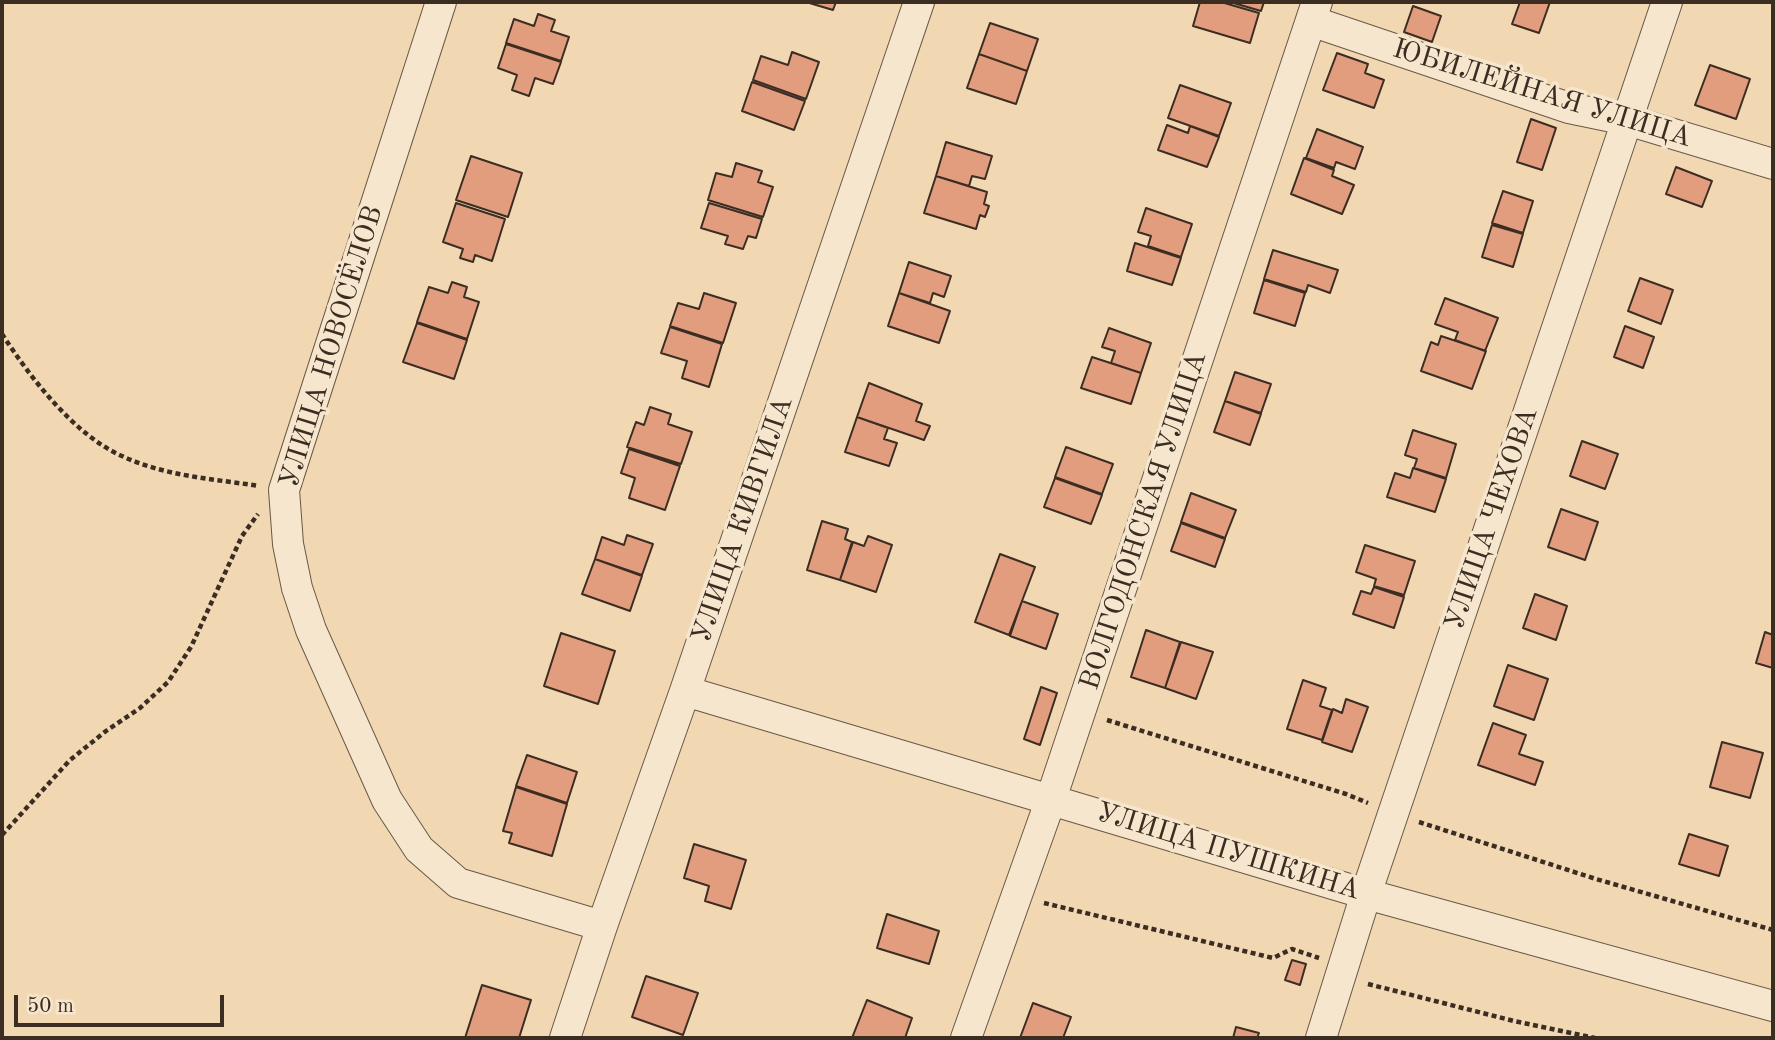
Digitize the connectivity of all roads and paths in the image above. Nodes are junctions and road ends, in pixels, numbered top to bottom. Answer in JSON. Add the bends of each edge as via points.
{"nodes":[{"id":1,"x":442,"y":2,"type":"edge"},
{"id":2,"x":919,"y":2,"type":"edge"},
{"id":3,"x":1667,"y":2,"type":"edge"},
{"id":4,"x":1314,"y":11,"type":"edge"},
{"id":5,"x":1627,"y":120,"type":"junction"},
{"id":6,"x":1773,"y":164,"type":"edge"},
{"id":7,"x":2,"y":334,"type":"edge"},
{"id":8,"x":284,"y":490,"type":"junction"},
{"id":9,"x":685,"y":691,"type":"junction"},
{"id":10,"x":1080,"y":712,"type":"junction"},
{"id":11,"x":1051,"y":799,"type":"junction"},
{"id":12,"x":1393,"y":813,"type":"junction"},
{"id":13,"x":2,"y":835,"type":"edge"},
{"id":14,"x":1366,"y":894,"type":"junction"},
{"id":15,"x":1016,"y":896,"type":"junction"},
{"id":16,"x":602,"y":926,"type":"junction"},
{"id":17,"x":1773,"y":930,"type":"edge"},
{"id":18,"x":1340,"y":977,"type":"junction"},
{"id":19,"x":1773,"y":1006,"type":"edge"},
{"id":20,"x":565,"y":1038,"type":"edge"},
{"id":21,"x":966,"y":1038,"type":"edge"},
{"id":22,"x":1321,"y":1038,"type":"edge"},
{"id":23,"x":1595,"y":1038,"type":"edge"}],
"edges":[{"from":1,"to":8,"type":"street","name":"УЛИЦА НОВОСЁЛОВ"},
{"from":2,"to":9,"type":"street","name":"УЛИЦА КИВГИЛА"},
{"from":3,"to":5,"type":"street","name":"УЛИЦА ЧЕХОВА"},
{"from":4,"to":5,"type":"street","name":"ЮБИЛЕЙНАЯ УЛИЦА","via":[[1569,108]]},
{"from":4,"to":10,"type":"street","name":"ВОЛГОДОНСКАЯ УЛИЦА"},
{"from":5,"to":6,"type":"street","name":"ЮБИЛЕЙНАЯ УЛИЦА"},
{"from":5,"to":12,"type":"street","name":"УЛИЦА ЧЕХОВА"},
{"from":7,"to":8,"type":"path","via":[[79,427],[121,456],[169,471]]},
{"from":8,"to":13,"type":"path","via":[[261,509],[242,536],[191,648],[168,682],[141,708],[70,760]]},
{"from":8,"to":16,"type":"street","name":"УЛИЦА НОВОСЁЛОВ","via":[[288,544],[311,630],[387,800],[419,849],[458,883]]},
{"from":9,"to":11,"type":"street","name":"УЛИЦА ПУШКИНА"},
{"from":9,"to":16,"type":"street","name":"УЛИЦА КИВГИЛА"},
{"from":10,"to":11,"type":"street","name":"ВОЛГОДОНСКАЯ УЛИЦА"},
{"from":10,"to":12,"type":"path","via":[[1346,794]]},
{"from":11,"to":14,"type":"street","name":"УЛИЦА ПУШКИНА"},
{"from":11,"to":15,"type":"street","name":"ВОЛГОДОНСКАЯ УЛИЦА"},
{"from":12,"to":14,"type":"street","name":"УЛИЦА ЧЕХОВА"},
{"from":12,"to":17,"type":"path"},
{"from":14,"to":18,"type":"street","name":"УЛИЦА ЧЕХОВА"},
{"from":14,"to":19,"type":"street","name":"УЛИЦА ПУШКИНА"},
{"from":15,"to":18,"type":"path","via":[[1273,958],[1292,949],[1318,957]]},
{"from":15,"to":21,"type":"street","name":"ВОЛГОДОНСКАЯ УЛИЦА"},
{"from":16,"to":20,"type":"street","name":"УЛИЦА КИВГИЛА"},
{"from":18,"to":22,"type":"street","name":"УЛИЦА ЧЕХОВА"},
{"from":18,"to":23,"type":"path"}]}
